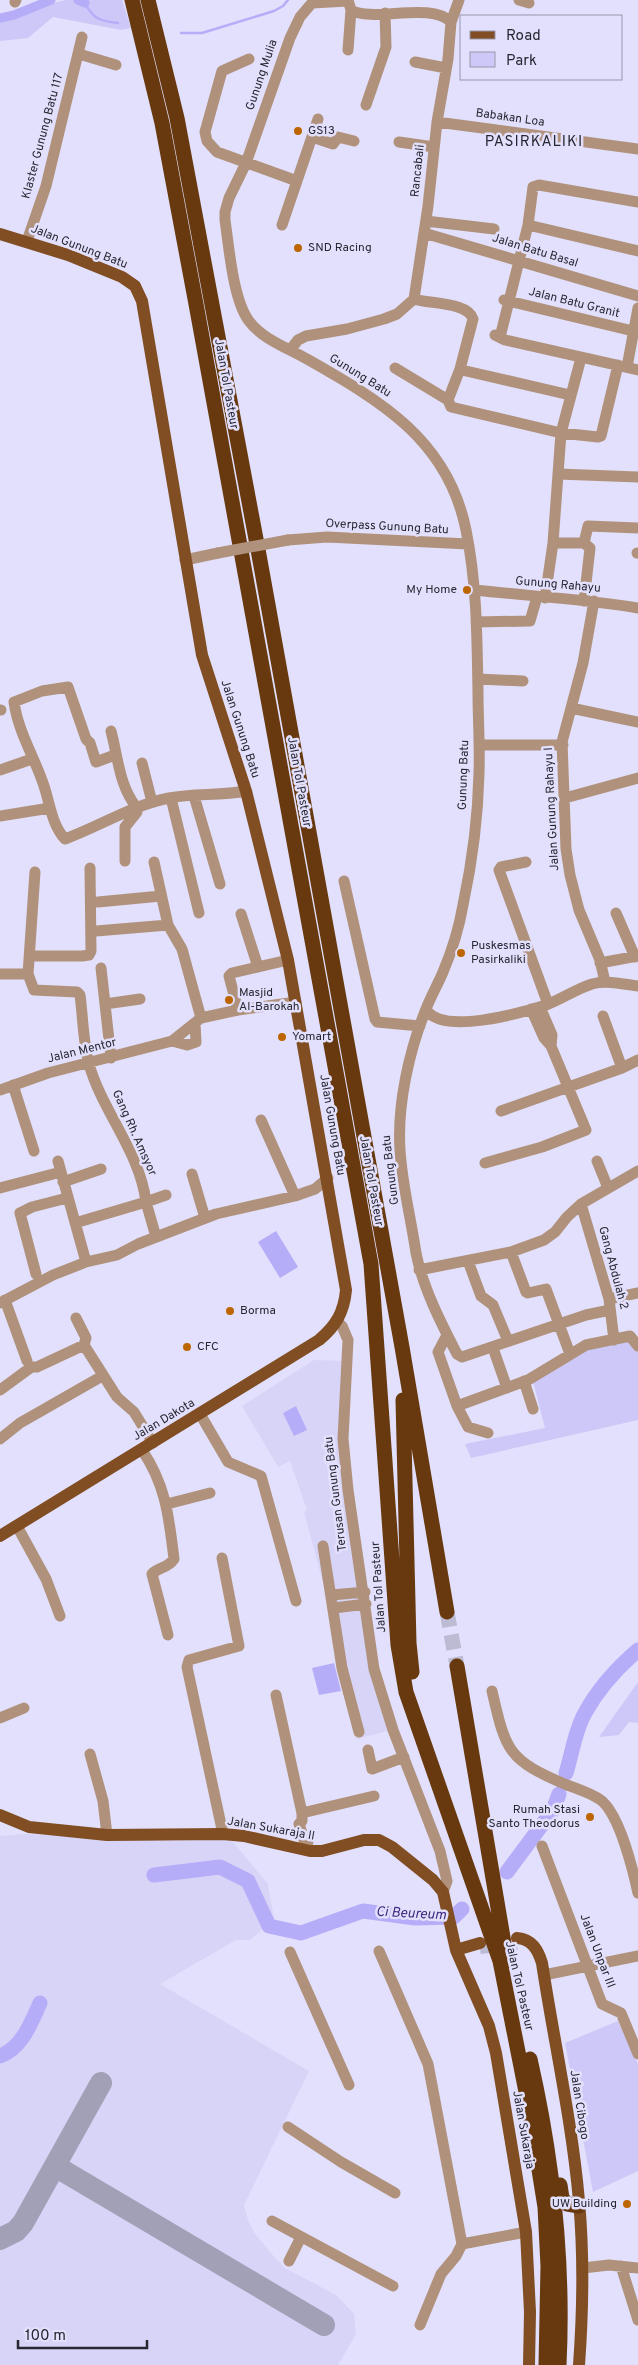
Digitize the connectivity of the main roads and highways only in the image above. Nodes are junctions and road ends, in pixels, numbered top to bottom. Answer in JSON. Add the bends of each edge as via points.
{"nodes":[{"id":1,"x":132,"y":0,"type":"edge"},
{"id":2,"x":148,"y":0,"type":"edge"},
{"id":3,"x":0,"y":234,"type":"edge"},
{"id":4,"x":337,"y":1322,"type":"joint"},
{"id":5,"x":402,"y":1347,"type":"junction"},
{"id":6,"x":0,"y":1536,"type":"edge"},
{"id":7,"x":448,"y":1612,"type":"tunnel mouth"},
{"id":8,"x":457,"y":1666,"type":"tunnel mouth"},
{"id":9,"x":0,"y":1815,"type":"edge"},
{"id":10,"x":446,"y":1908,"type":"joint"},
{"id":11,"x":517,"y":1941,"type":"tunnel mouth"},
{"id":12,"x":476,"y":1946,"type":"tunnel mouth"},
{"id":13,"x":456,"y":1950,"type":"junction"},
{"id":14,"x":507,"y":1958,"type":"junction"},
{"id":15,"x":544,"y":2128,"type":"junction"},
{"id":16,"x":579,"y":2206,"type":"junction"},
{"id":17,"x":548,"y":2364,"type":"edge"},
{"id":18,"x":529,"y":2365,"type":"edge"},
{"id":19,"x":579,"y":2365,"type":"edge"}],
"edges":[{"from":1,"to":17,"type":"highway","name":"Jalan Tol Pasteur","via":[[162,123],[371,1264],[398,1646],[406,1692],[500,1961],[528,2102],[545,2207]]},
{"from":2,"to":5,"type":"highway","name":"Jalan Tol Pasteur","via":[[177,118]]},
{"from":3,"to":4,"type":"main road","name":"Jalan Gunung Batu","via":[[27,240],[122,277],[140,293],[202,655],[246,791],[288,960],[346,1290]]},
{"from":4,"to":6,"type":"main road","name":"Jalan Dakota","via":[[307,1349]]},
{"from":5,"to":7,"type":"highway","name":"Jalan Tol Pasteur"},
{"from":5,"to":14,"type":"highway","via":[[411,1668],[418,1700]]},
{"from":8,"to":14,"type":"highway","name":"Jalan Tol Pasteur"},
{"from":9,"to":10,"type":"main road","name":"Jalan Sukaraja II","via":[[29,1827],[107,1835],[223,1834],[309,1846],[322,1851],[364,1840],[379,1840],[441,1890]]},
{"from":10,"to":13,"type":"main road","name":"Jalan Sukaraja"},
{"from":11,"to":16,"type":"main road","name":"Jalan Cibogo","via":[[536,1948],[542,1963]]},
{"from":12,"to":13,"type":"main road"},
{"from":13,"to":18,"type":"main road","name":"Jalan Sukaraja","via":[[486,2018],[526,2232]]},
{"from":14,"to":15,"type":"highway","name":"Jalan Tol Pasteur"},
{"from":15,"to":16,"type":"highway","via":[[562,2198],[570,2206]]},
{"from":15,"to":17,"type":"highway","name":"Jalan Tol Pasteur","via":[[556,2204],[560,2266]]},
{"from":16,"to":19,"type":"main road","name":"Jalan Cibogo","via":[[583,2268]]}]}
